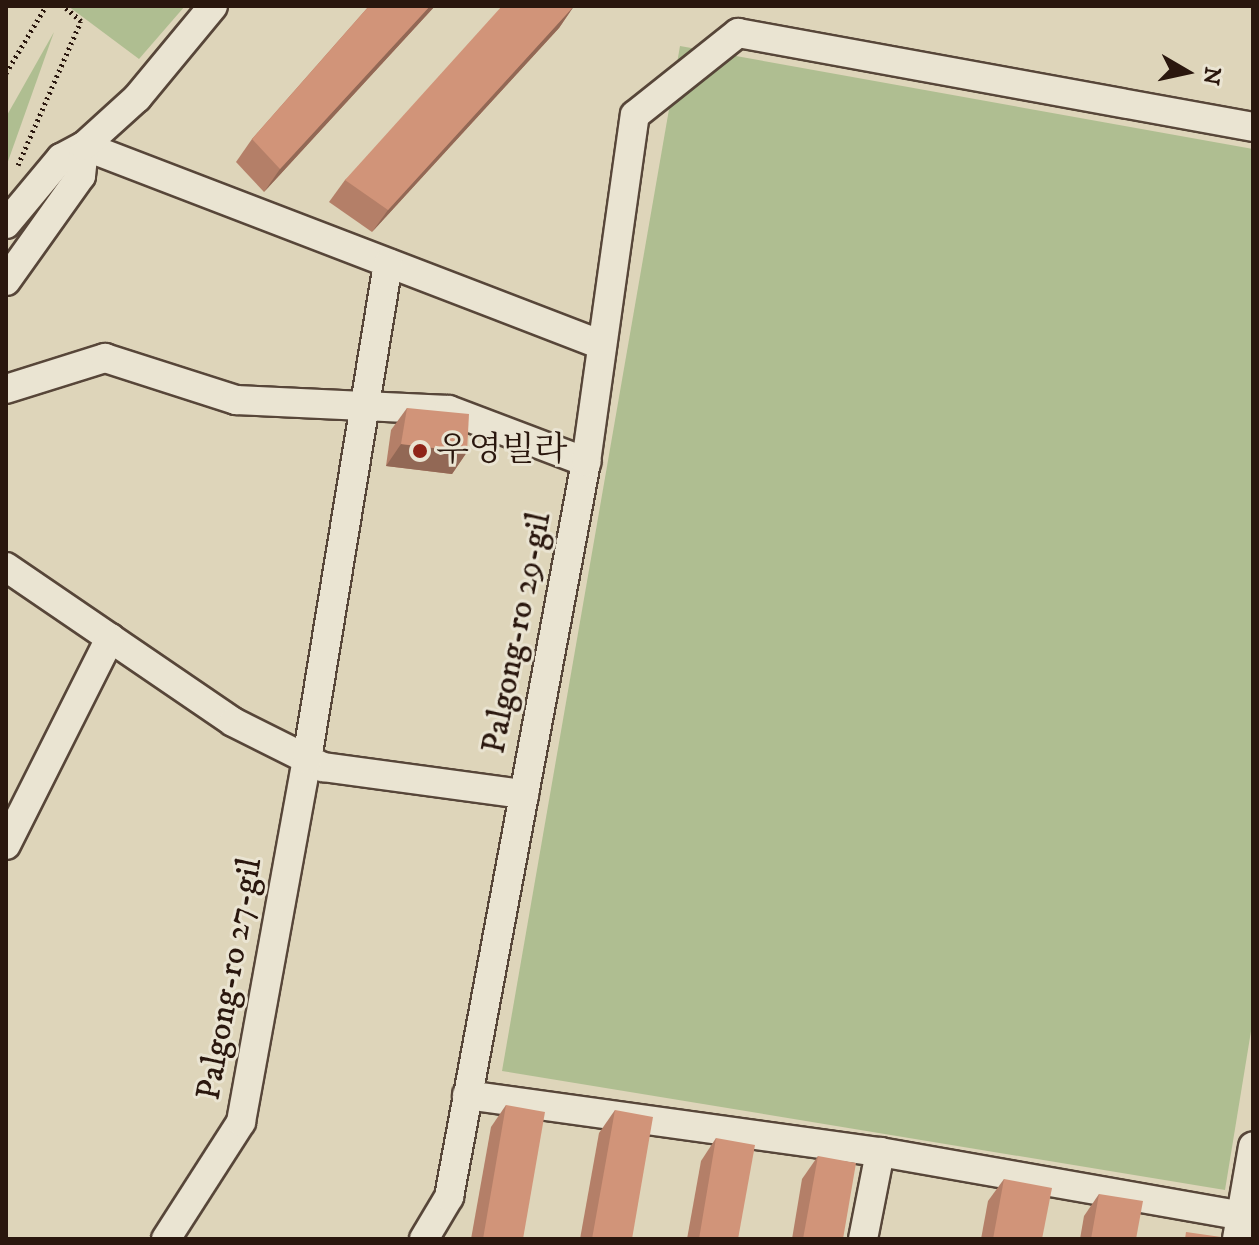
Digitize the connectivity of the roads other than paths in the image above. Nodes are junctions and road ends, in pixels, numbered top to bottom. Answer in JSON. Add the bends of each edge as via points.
{"nodes":[{"id":1,"x":213,"y":6,"type":"edge"},
{"id":2,"x":1253,"y":127,"type":"edge"},
{"id":3,"x":84,"y":146,"type":"junction"},
{"id":4,"x":6,"y":224,"type":"edge"},
{"id":5,"x":388,"y":264,"type":"junction"},
{"id":6,"x":6,"y":281,"type":"edge"},
{"id":7,"x":602,"y":345,"type":"junction"},
{"id":8,"x":6,"y":389,"type":"edge"},
{"id":9,"x":366,"y":406,"type":"junction"},
{"id":10,"x":586,"y":462,"type":"junction"},
{"id":11,"x":6,"y":567,"type":"edge"},
{"id":12,"x":110,"y":638,"type":"junction"},
{"id":13,"x":307,"y":759,"type":"junction"},
{"id":14,"x":524,"y":794,"type":"junction"},
{"id":15,"x":6,"y":845,"type":"edge"},
{"id":16,"x":467,"y":1095,"type":"junction"},
{"id":17,"x":1253,"y":1146,"type":"edge"},
{"id":18,"x":880,"y":1152,"type":"junction"},
{"id":19,"x":1244,"y":1225,"type":"edge"},
{"id":20,"x":166,"y":1239,"type":"edge"},
{"id":21,"x":424,"y":1239,"type":"edge"},
{"id":22,"x":863,"y":1239,"type":"edge"}],
"edges":[{"from":1,"to":3,"type":"street","via":[[137,98]]},
{"from":2,"to":7,"type":"street","name":"Palgong-ro 29-gil","via":[[738,33],[635,115]]},
{"from":3,"to":4,"type":"street","via":[[61,158]]},
{"from":3,"to":5,"type":"street"},
{"from":3,"to":6,"type":"street","via":[[81,176]]},
{"from":5,"to":7,"type":"street"},
{"from":5,"to":9,"type":"street","name":"Palgong-ro 27-gil"},
{"from":7,"to":10,"type":"street","name":"Palgong-ro 29-gil"},
{"from":8,"to":9,"type":"street","via":[[105,358],[236,400]]},
{"from":9,"to":10,"type":"street","via":[[449,410]]},
{"from":9,"to":13,"type":"street","name":"Palgong-ro 27-gil"},
{"from":10,"to":14,"type":"street","name":"Palgong-ro 29-gil"},
{"from":11,"to":12,"type":"street"},
{"from":12,"to":13,"type":"street","via":[[233,722]]},
{"from":12,"to":15,"type":"street"},
{"from":13,"to":14,"type":"street","via":[[323,767]]},
{"from":13,"to":20,"type":"street","name":"Palgong-ro 27-gil","via":[[241,1122]]},
{"from":14,"to":16,"type":"street","name":"Palgong-ro 29-gil"},
{"from":16,"to":18,"type":"street"},
{"from":16,"to":21,"type":"street","name":"Palgong-ro 29-gil","via":[[449,1197]]},
{"from":17,"to":19,"type":"street"},
{"from":18,"to":19,"type":"street"},
{"from":18,"to":22,"type":"street"}]}
